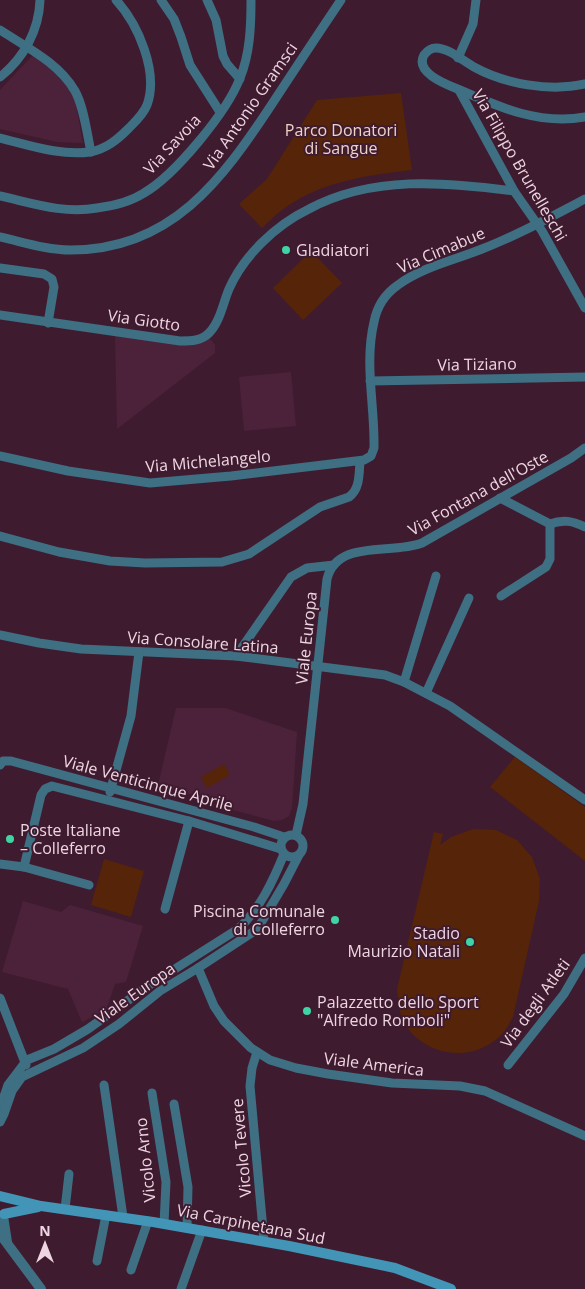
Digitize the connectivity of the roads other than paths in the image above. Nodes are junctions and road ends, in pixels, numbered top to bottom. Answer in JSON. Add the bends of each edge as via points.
{"nodes":[{"id":1,"x":40,"y":0,"type":"edge"},
{"id":2,"x":116,"y":0,"type":"edge"},
{"id":3,"x":161,"y":0,"type":"edge"},
{"id":4,"x":207,"y":0,"type":"edge"},
{"id":5,"x":251,"y":0,"type":"edge"},
{"id":6,"x":342,"y":0,"type":"edge"},
{"id":7,"x":476,"y":0,"type":"edge"},
{"id":8,"x":0,"y":30,"type":"edge"},
{"id":9,"x":26,"y":47,"type":"junction"},
{"id":10,"x":458,"y":58,"type":"junction"},
{"id":11,"x":0,"y":76,"type":"edge"},
{"id":12,"x":240,"y":79,"type":"junction"},
{"id":13,"x":585,"y":84,"type":"edge"},
{"id":14,"x":459,"y":90,"type":"junction"},
{"id":15,"x":220,"y":112,"type":"junction"},
{"id":16,"x":585,"y":117,"type":"edge"},
{"id":17,"x":0,"y":138,"type":"edge"},
{"id":18,"x":91,"y":152,"type":"junction"},
{"id":19,"x":514,"y":191,"type":"junction"},
{"id":20,"x":0,"y":196,"type":"edge"},
{"id":21,"x":585,"y":199,"type":"edge"},
{"id":22,"x":538,"y":225,"type":"junction"},
{"id":23,"x":0,"y":237,"type":"edge"},
{"id":24,"x":0,"y":268,"type":"edge"},
{"id":25,"x":585,"y":308,"type":"edge"},
{"id":26,"x":0,"y":315,"type":"edge"},
{"id":27,"x":48,"y":322,"type":"junction"},
{"id":28,"x":585,"y":377,"type":"edge"},
{"id":29,"x":370,"y":381,"type":"junction"},
{"id":30,"x":585,"y":448,"type":"edge"},
{"id":31,"x":0,"y":456,"type":"edge"},
{"id":32,"x":585,"y":456,"type":"edge"},
{"id":33,"x":571,"y":458,"type":"junction"},
{"id":34,"x":360,"y":461,"type":"junction"},
{"id":35,"x":500,"y":498,"type":"junction"},
{"id":36,"x":550,"y":524,"type":"junction"},
{"id":37,"x":585,"y":527,"type":"edge"},
{"id":38,"x":0,"y":536,"type":"edge"},
{"id":39,"x":334,"y":565,"type":"junction"},
{"id":40,"x":436,"y":576,"type":"dead end"},
{"id":41,"x":501,"y":596,"type":"dead end"},
{"id":42,"x":469,"y":598,"type":"dead end"},
{"id":43,"x":0,"y":635,"type":"edge"},
{"id":44,"x":139,"y":652,"type":"junction"},
{"id":45,"x":236,"y":656,"type":"junction"},
{"id":46,"x":318,"y":666,"type":"junction"},
{"id":47,"x":404,"y":682,"type":"junction"},
{"id":48,"x":426,"y":693,"type":"junction"},
{"id":49,"x":2,"y":763,"type":"edge"},
{"id":50,"x":112,"y":788,"type":"junction"},
{"id":51,"x":108,"y":800,"type":"junction"},
{"id":52,"x":585,"y":800,"type":"edge"},
{"id":53,"x":188,"y":821,"type":"junction"},
{"id":54,"x":296,"y":835,"type":"junction"},
{"id":55,"x":284,"y":837,"type":"junction"},
{"id":56,"x":283,"y":851,"type":"junction"},
{"id":57,"x":299,"y":855,"type":"junction"},
{"id":58,"x":0,"y":864,"type":"edge"},
{"id":59,"x":24,"y":867,"type":"junction"},
{"id":60,"x":89,"y":885,"type":"dead end"},
{"id":61,"x":165,"y":909,"type":"dead end"},
{"id":62,"x":585,"y":958,"type":"edge"},
{"id":63,"x":198,"y":968,"type":"junction"},
{"id":64,"x":0,"y":998,"type":"edge"},
{"id":65,"x":257,"y":1052,"type":"junction"},
{"id":66,"x":24,"y":1061,"type":"junction"},
{"id":67,"x":508,"y":1064,"type":"dead end"},
{"id":68,"x":29,"y":1073,"type":"junction"},
{"id":69,"x":104,"y":1085,"type":"dead end"},
{"id":70,"x":152,"y":1093,"type":"dead end"},
{"id":71,"x":174,"y":1104,"type":"dead end"},
{"id":72,"x":0,"y":1108,"type":"edge"},
{"id":73,"x":0,"y":1122,"type":"edge"},
{"id":74,"x":585,"y":1136,"type":"edge"},
{"id":75,"x":68,"y":1174,"type":"dead end"},
{"id":76,"x":0,"y":1196,"type":"edge"},
{"id":77,"x":41,"y":1206,"type":"junction"},
{"id":78,"x":65,"y":1209,"type":"junction"},
{"id":79,"x":106,"y":1215,"type":"junction"},
{"id":80,"x":2,"y":1216,"type":"edge"},
{"id":81,"x":123,"y":1217,"type":"junction"},
{"id":82,"x":148,"y":1221,"type":"junction"},
{"id":83,"x":164,"y":1224,"type":"junction"},
{"id":84,"x":187,"y":1227,"type":"junction"},
{"id":85,"x":202,"y":1230,"type":"junction"},
{"id":86,"x":0,"y":1234,"type":"edge"},
{"id":87,"x":264,"y":1241,"type":"junction"},
{"id":88,"x":8,"y":1245,"type":"junction"},
{"id":89,"x":96,"y":1261,"type":"dead end"},
{"id":90,"x":131,"y":1270,"type":"dead end"},
{"id":91,"x":41,"y":1289,"type":"edge"},
{"id":92,"x":181,"y":1289,"type":"edge"},
{"id":93,"x":452,"y":1289,"type":"edge"}],
"edges":[{"from":1,"to":9,"type":"street","via":[[36,24]]},
{"from":2,"to":18,"type":"street","via":[[131,20],[143,47],[148,69],[147,106],[120,138]]},
{"from":3,"to":15,"type":"street","via":[[174,20],[190,64]]},
{"from":4,"to":12,"type":"street","via":[[216,20],[222,56]]},
{"from":5,"to":12,"type":"street","name":"Via Savoia","via":[[248,46]]},
{"from":6,"to":23,"type":"street","name":"Via Antonio Gramsci","via":[[231,164],[197,200],[169,222],[129,241],[89,249],[53,249]]},
{"from":7,"to":10,"type":"street","via":[[473,24]]},
{"from":8,"to":9,"type":"street"},
{"from":9,"to":11,"type":"street"},
{"from":9,"to":18,"type":"street","via":[[65,77],[76,93]]},
{"from":10,"to":13,"type":"street","via":[[492,75],[528,84],[556,87]]},
{"from":10,"to":14,"type":"street","via":[[433,48],[425,53],[422,66],[427,74]]},
{"from":12,"to":15,"type":"street","name":"Via Savoia"},
{"from":14,"to":16,"type":"street","via":[[537,118],[564,120]]},
{"from":14,"to":19,"type":"street","name":"Via Filippo Brunelleschi"},
{"from":15,"to":20,"type":"street","name":"Via Savoia","via":[[170,173],[148,191],[130,200],[95,209],[67,210]]},
{"from":17,"to":18,"type":"street","via":[[63,152]]},
{"from":19,"to":22,"type":"street","name":"Via Filippo Brunelleschi"},
{"from":19,"to":27,"type":"street","name":"Via Giotto","via":[[458,184],[402,184],[357,191],[316,205],[281,226],[249,257],[233,280],[214,326],[198,340]]},
{"from":21,"to":22,"type":"street","name":"Via Cimabue"},
{"from":22,"to":25,"type":"street","name":"Via Filippo Brunelleschi"},
{"from":22,"to":29,"type":"street","name":"Via Cimabue","via":[[416,274],[391,290],[380,303],[374,322]]},
{"from":24,"to":27,"type":"street","via":[[52,278],[54,287]]},
{"from":26,"to":27,"type":"street","name":"Via Giotto"},
{"from":28,"to":29,"type":"street","name":"Via Tiziano"},
{"from":29,"to":34,"type":"street","name":"Via Cimabue","via":[[374,448],[370,456]]},
{"from":30,"to":33,"type":"street","name":"Via Fontana dell'Oste"},
{"from":31,"to":34,"type":"street","name":"Via Michelangelo","via":[[79,473],[150,483]]},
{"from":32,"to":33,"type":"street","name":"Via Fontana dell'Oste"},
{"from":33,"to":35,"type":"street","name":"Via Fontana dell'Oste"},
{"from":34,"to":38,"type":"street","via":[[353,494],[320,507],[259,548],[227,561],[110,561],[59,552]]},
{"from":35,"to":36,"type":"street"},
{"from":35,"to":39,"type":"street","name":"Via Fontana dell'Oste","via":[[418,545],[354,553],[340,558]]},
{"from":36,"to":37,"type":"street","via":[[568,521]]},
{"from":36,"to":41,"type":"street","via":[[550,559],[546,567]]},
{"from":39,"to":45,"type":"street","name":"Via Fontana dell'Oste","via":[[307,568],[291,577]]},
{"from":39,"to":46,"type":"street","name":"Viale Europa","via":[[328,576]]},
{"from":40,"to":47,"type":"street"},
{"from":42,"to":48,"type":"street"},
{"from":43,"to":44,"type":"street","name":"Via Consolare Latina","via":[[65,647]]},
{"from":44,"to":45,"type":"street","name":"Via Consolare Latina"},
{"from":44,"to":50,"type":"street","via":[[131,716]]},
{"from":45,"to":46,"type":"street","name":"Via Consolare Latina"},
{"from":46,"to":47,"type":"street","name":"Via Consolare Latina","via":[[380,674]]},
{"from":46,"to":54,"type":"street","name":"Viale Europa","via":[[303,804]]},
{"from":47,"to":48,"type":"street","name":"Via Consolare Latina"},
{"from":48,"to":52,"type":"street","name":"Via Consolare Latina","via":[[458,711]]},
{"from":49,"to":50,"type":"street","name":"Viale Venticinque Aprile","via":[[11,761]]},
{"from":50,"to":51,"type":"street"},
{"from":50,"to":55,"type":"street","name":"Viale Venticinque Aprile"},
{"from":51,"to":53,"type":"street","name":"Viale Venticinque Aprile"},
{"from":51,"to":59,"type":"street","name":"Viale Venticinque Aprile","via":[[55,786],[47,787],[41,794]]},
{"from":53,"to":56,"type":"street","name":"Viale Venticinque Aprile"},
{"from":53,"to":61,"type":"street","name":"Viale Venticinque Aprile"},
{"from":54,"to":55,"type":"street"},
{"from":54,"to":57,"type":"street","via":[[302,839]]},
{"from":55,"to":56,"type":"street","via":[[281,842]]},
{"from":56,"to":57,"type":"street","via":[[293,857]]},
{"from":56,"to":66,"type":"street","name":"Viale Europa","via":[[261,900],[238,929],[88,1029]]},
{"from":57,"to":63,"type":"street","name":"Viale Europa","via":[[259,926],[246,938]]},
{"from":58,"to":59,"type":"street"},
{"from":59,"to":60,"type":"street"},
{"from":62,"to":67,"type":"street","name":"Via degli Atleti","via":[[564,994]]},
{"from":63,"to":65,"type":"street","name":"Viale America","via":[[220,1016],[239,1038]]},
{"from":63,"to":68,"type":"street","name":"Viale Europa","via":[[160,991],[83,1048]]},
{"from":64,"to":66,"type":"street"},
{"from":65,"to":74,"type":"street","name":"Viale America","via":[[280,1063],[320,1073],[485,1091]]},
{"from":65,"to":87,"type":"street","name":"Vicolo Tevere","via":[[250,1086]]},
{"from":66,"to":68,"type":"street"},
{"from":66,"to":72,"type":"street","via":[[8,1085]]},
{"from":68,"to":73,"type":"street","name":"Viale Europa","via":[[13,1088]]},
{"from":69,"to":81,"type":"street"},
{"from":70,"to":83,"type":"street","name":"Vicolo Arno","via":[[165,1178]]},
{"from":71,"to":84,"type":"street","via":[[188,1187]]},
{"from":75,"to":78,"type":"street"},
{"from":76,"to":77,"type":"main road","name":"Via Carpinetana Sud"},
{"from":76,"to":80,"type":"main road","via":[[6,1204]]},
{"from":77,"to":78,"type":"main road","name":"Via Carpinetana Sud"},
{"from":77,"to":80,"type":"main road","name":"Via Carpinetana Sud"},
{"from":78,"to":79,"type":"main road","name":"Via Carpinetana Sud"},
{"from":79,"to":81,"type":"main road","name":"Via Carpinetana Sud"},
{"from":79,"to":89,"type":"street"},
{"from":80,"to":88,"type":"street"},
{"from":81,"to":82,"type":"main road","name":"Via Carpinetana Sud"},
{"from":82,"to":83,"type":"main road","name":"Via Carpinetana Sud"},
{"from":82,"to":90,"type":"street"},
{"from":83,"to":84,"type":"main road","name":"Via Carpinetana Sud"},
{"from":84,"to":85,"type":"main road","name":"Via Carpinetana Sud"},
{"from":85,"to":87,"type":"main road","name":"Via Carpinetana Sud"},
{"from":85,"to":92,"type":"street"},
{"from":86,"to":88,"type":"street"},
{"from":87,"to":93,"type":"main road","name":"Via Carpinetana Sud","via":[[395,1268]]},
{"from":88,"to":91,"type":"street"}]}
